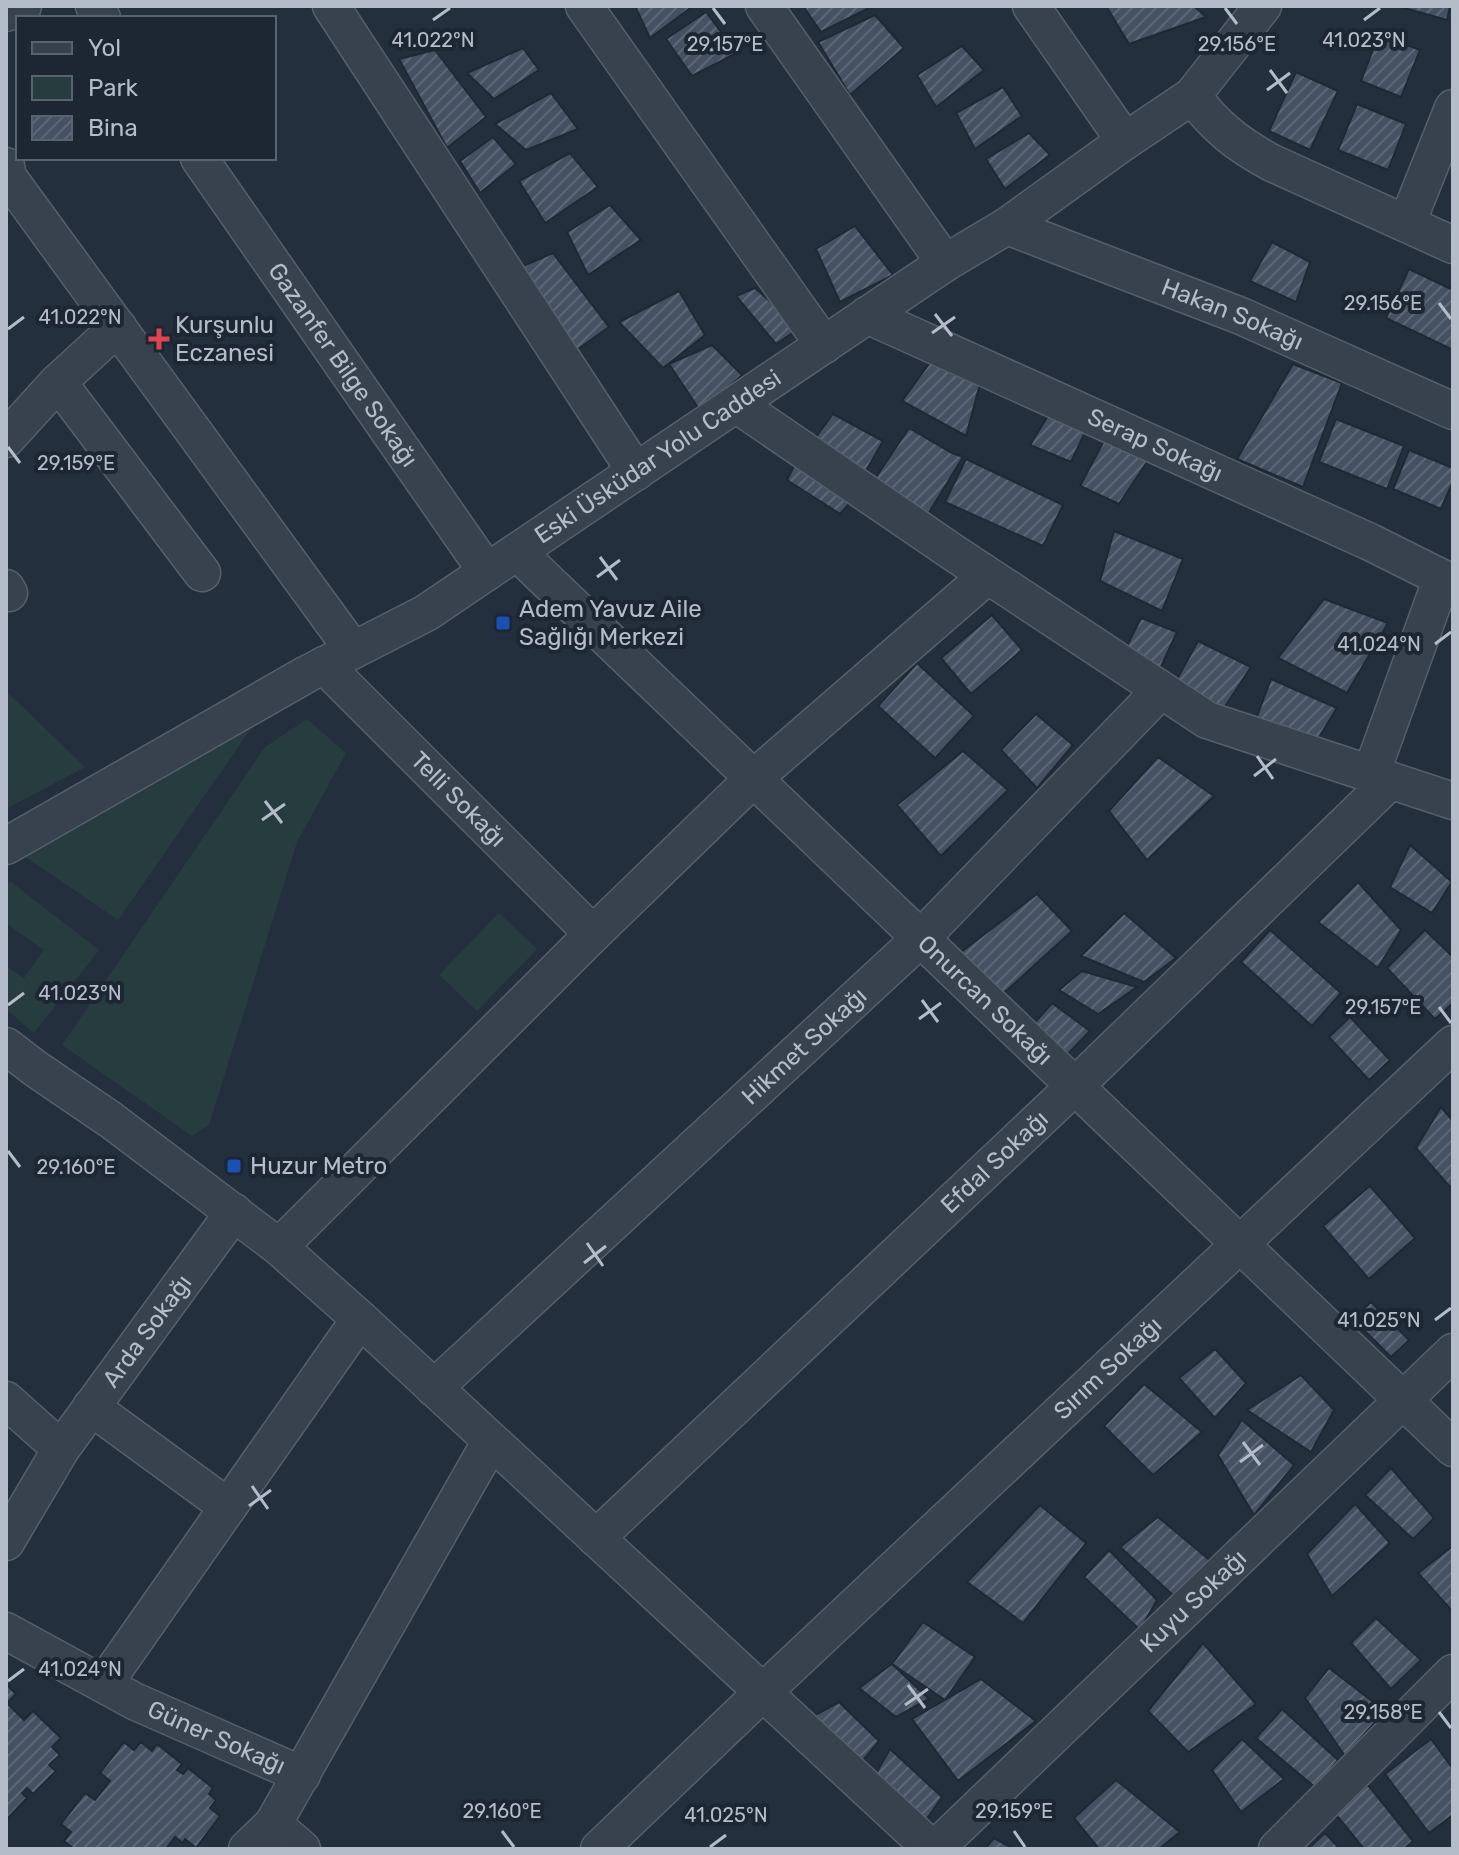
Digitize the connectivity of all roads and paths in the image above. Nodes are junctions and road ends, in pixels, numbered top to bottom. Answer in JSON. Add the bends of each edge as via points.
{"nodes":[{"id":1,"x":23,"y":6,"type":"edge"},
{"id":2,"x":331,"y":6,"type":"edge"},
{"id":3,"x":584,"y":6,"type":"edge"},
{"id":4,"x":764,"y":6,"type":"edge"},
{"id":5,"x":1031,"y":6,"type":"edge"},
{"id":6,"x":1252,"y":11,"type":"edge"},
{"id":7,"x":6,"y":13,"type":"edge"},
{"id":8,"x":1192,"y":96,"type":"junction"},
{"id":9,"x":1453,"y":108,"type":"edge"},
{"id":10,"x":1125,"y":141,"type":"junction"},
{"id":11,"x":200,"y":160,"type":"edge"},
{"id":12,"x":6,"y":166,"type":"edge"},
{"id":13,"x":18,"y":216,"type":"edge"},
{"id":14,"x":1407,"y":223,"type":"junction"},
{"id":15,"x":1007,"y":226,"type":"junction"},
{"id":16,"x":1453,"y":245,"type":"edge"},
{"id":17,"x":945,"y":263,"type":"junction"},
{"id":18,"x":867,"y":315,"type":"junction"},
{"id":19,"x":118,"y":327,"type":"junction"},
{"id":20,"x":824,"y":345,"type":"junction"},
{"id":21,"x":58,"y":382,"type":"junction"},
{"id":22,"x":736,"y":404,"type":"junction"},
{"id":23,"x":1453,"y":411,"type":"edge"},
{"id":24,"x":6,"y":439,"type":"edge"},
{"id":25,"x":636,"y":472,"type":"junction"},
{"id":26,"x":517,"y":552,"type":"junction"},
{"id":27,"x":1449,"y":571,"type":"edge"},
{"id":28,"x":487,"y":572,"type":"junction"},
{"id":29,"x":202,"y":573,"type":"dead end"},
{"id":30,"x":987,"y":576,"type":"junction"},
{"id":31,"x":338,"y":658,"type":"junction"},
{"id":32,"x":1161,"y":690,"type":"junction"},
{"id":33,"x":754,"y":778,"type":"junction"},
{"id":34,"x":1380,"y":778,"type":"junction"},
{"id":35,"x":1453,"y":801,"type":"edge"},
{"id":36,"x":6,"y":846,"type":"edge"},
{"id":37,"x":593,"y":934,"type":"junction"},
{"id":38,"x":921,"y":938,"type":"junction"},
{"id":39,"x":1453,"y":1044,"type":"edge"},
{"id":40,"x":6,"y":1046,"type":"edge"},
{"id":41,"x":21,"y":1065,"type":"edge"},
{"id":42,"x":1075,"y":1086,"type":"junction"},
{"id":43,"x":234,"y":1212,"type":"junction"},
{"id":44,"x":1241,"y":1245,"type":"junction"},
{"id":45,"x":279,"y":1247,"type":"junction"},
{"id":46,"x":360,"y":1319,"type":"junction"},
{"id":47,"x":1453,"y":1352,"type":"edge"},
{"id":48,"x":434,"y":1388,"type":"junction"},
{"id":49,"x":1403,"y":1399,"type":"junction"},
{"id":50,"x":6,"y":1400,"type":"edge"},
{"id":51,"x":91,"y":1407,"type":"junction"},
{"id":52,"x":491,"y":1441,"type":"junction"},
{"id":53,"x":1453,"y":1448,"type":"edge"},
{"id":54,"x":61,"y":1449,"type":"junction"},
{"id":55,"x":228,"y":1507,"type":"junction"},
{"id":56,"x":596,"y":1538,"type":"junction"},
{"id":57,"x":6,"y":1542,"type":"edge"},
{"id":58,"x":6,"y":1631,"type":"edge"},
{"id":59,"x":1453,"y":1673,"type":"edge"},
{"id":60,"x":104,"y":1684,"type":"junction"},
{"id":61,"x":763,"y":1692,"type":"junction"},
{"id":62,"x":302,"y":1775,"type":"junction"},
{"id":63,"x":273,"y":1824,"type":"junction"},
{"id":64,"x":247,"y":1849,"type":"edge"},
{"id":65,"x":302,"y":1849,"type":"edge"},
{"id":66,"x":599,"y":1849,"type":"edge"},
{"id":67,"x":934,"y":1849,"type":"edge"},
{"id":68,"x":1277,"y":1849,"type":"edge"}],
"edges":[{"from":1,"to":7,"type":"street"},
{"from":2,"to":25,"type":"street"},
{"from":3,"to":20,"type":"street"},
{"from":4,"to":17,"type":"street"},
{"from":5,"to":10,"type":"street"},
{"from":6,"to":8,"type":"street","name":"Eski Üsküdar Yolu Caddesi"},
{"from":8,"to":10,"type":"street","name":"Eski Üsküdar Yolu Caddesi"},
{"from":8,"to":14,"type":"street","via":[[1250,151]]},
{"from":9,"to":14,"type":"street"},
{"from":10,"to":15,"type":"street","name":"Eski Üsküdar Yolu Caddesi"},
{"from":11,"to":28,"type":"street","name":"Gazanfer Bilge Sokağı"},
{"from":12,"to":13,"type":"street","name":"Telli Sokağı"},
{"from":13,"to":19,"type":"street","name":"Telli Sokağı"},
{"from":14,"to":16,"type":"street"},
{"from":15,"to":17,"type":"street","name":"Eski Üsküdar Yolu Caddesi"},
{"from":15,"to":23,"type":"street","name":"Hakan Sokağı","via":[[1241,316]]},
{"from":17,"to":18,"type":"street","name":"Eski Üsküdar Yolu Caddesi"},
{"from":18,"to":20,"type":"street","name":"Eski Üsküdar Yolu Caddesi"},
{"from":18,"to":27,"type":"street","name":"Serap Sokağı","via":[[1370,542]]},
{"from":19,"to":21,"type":"street"},
{"from":19,"to":31,"type":"street","name":"Telli Sokağı"},
{"from":20,"to":22,"type":"street","name":"Eski Üsküdar Yolu Caddesi"},
{"from":21,"to":24,"type":"street"},
{"from":21,"to":29,"type":"street"},
{"from":22,"to":25,"type":"street","name":"Eski Üsküdar Yolu Caddesi"},
{"from":22,"to":30,"type":"street"},
{"from":25,"to":26,"type":"street","name":"Eski Üsküdar Yolu Caddesi"},
{"from":26,"to":28,"type":"street","name":"Eski Üsküdar Yolu Caddesi"},
{"from":26,"to":33,"type":"street","name":"Onurcan Sokağı"},
{"from":27,"to":34,"type":"street"},
{"from":28,"to":31,"type":"street","name":"Eski Üsküdar Yolu Caddesi","via":[[426,613]]},
{"from":30,"to":32,"type":"street"},
{"from":30,"to":33,"type":"street"},
{"from":31,"to":36,"type":"street","name":"Eski Üsküdar Yolu Caddesi"},
{"from":31,"to":37,"type":"street","name":"Telli Sokağı"},
{"from":32,"to":34,"type":"street","via":[[1207,720]]},
{"from":32,"to":38,"type":"street","name":"Hikmet Sokağı"},
{"from":33,"to":37,"type":"street"},
{"from":33,"to":38,"type":"street","name":"Onurcan Sokağı"},
{"from":34,"to":35,"type":"street"},
{"from":34,"to":42,"type":"street","name":"Efdal Sokağı"},
{"from":37,"to":45,"type":"street"},
{"from":38,"to":42,"type":"street","name":"Onurcan Sokağı"},
{"from":38,"to":48,"type":"street","name":"Hikmet Sokağı"},
{"from":39,"to":44,"type":"street","name":"Sırım Sokağı"},
{"from":40,"to":41,"type":"street"},
{"from":41,"to":43,"type":"street","via":[[111,1120]]},
{"from":42,"to":44,"type":"street","name":"Onurcan Sokağı"},
{"from":42,"to":56,"type":"street","name":"Efdal Sokağı"},
{"from":43,"to":45,"type":"street"},
{"from":43,"to":51,"type":"street","name":"Arda Sokağı"},
{"from":44,"to":49,"type":"street","name":"Onurcan Sokağı"},
{"from":44,"to":61,"type":"street","name":"Sırım Sokağı"},
{"from":45,"to":46,"type":"street"},
{"from":46,"to":48,"type":"street"},
{"from":46,"to":55,"type":"street"},
{"from":47,"to":49,"type":"street","name":"Kuyu Sokağı"},
{"from":48,"to":52,"type":"street"},
{"from":49,"to":53,"type":"street","name":"Onurcan Sokağı"},
{"from":49,"to":67,"type":"street","name":"Kuyu Sokağı"},
{"from":50,"to":54,"type":"street"},
{"from":51,"to":54,"type":"street","name":"Arda Sokağı"},
{"from":51,"to":55,"type":"street"},
{"from":52,"to":56,"type":"street"},
{"from":52,"to":62,"type":"street"},
{"from":54,"to":57,"type":"street","name":"Arda Sokağı"},
{"from":55,"to":60,"type":"street"},
{"from":56,"to":61,"type":"street"},
{"from":58,"to":60,"type":"street","name":"Güner Sokağı"},
{"from":59,"to":68,"type":"street"},
{"from":60,"to":62,"type":"street","name":"Güner Sokağı"},
{"from":61,"to":66,"type":"street","name":"Sırım Sokağı"},
{"from":61,"to":67,"type":"street"},
{"from":62,"to":63,"type":"street"},
{"from":63,"to":64,"type":"street"},
{"from":63,"to":65,"type":"street"}]}
